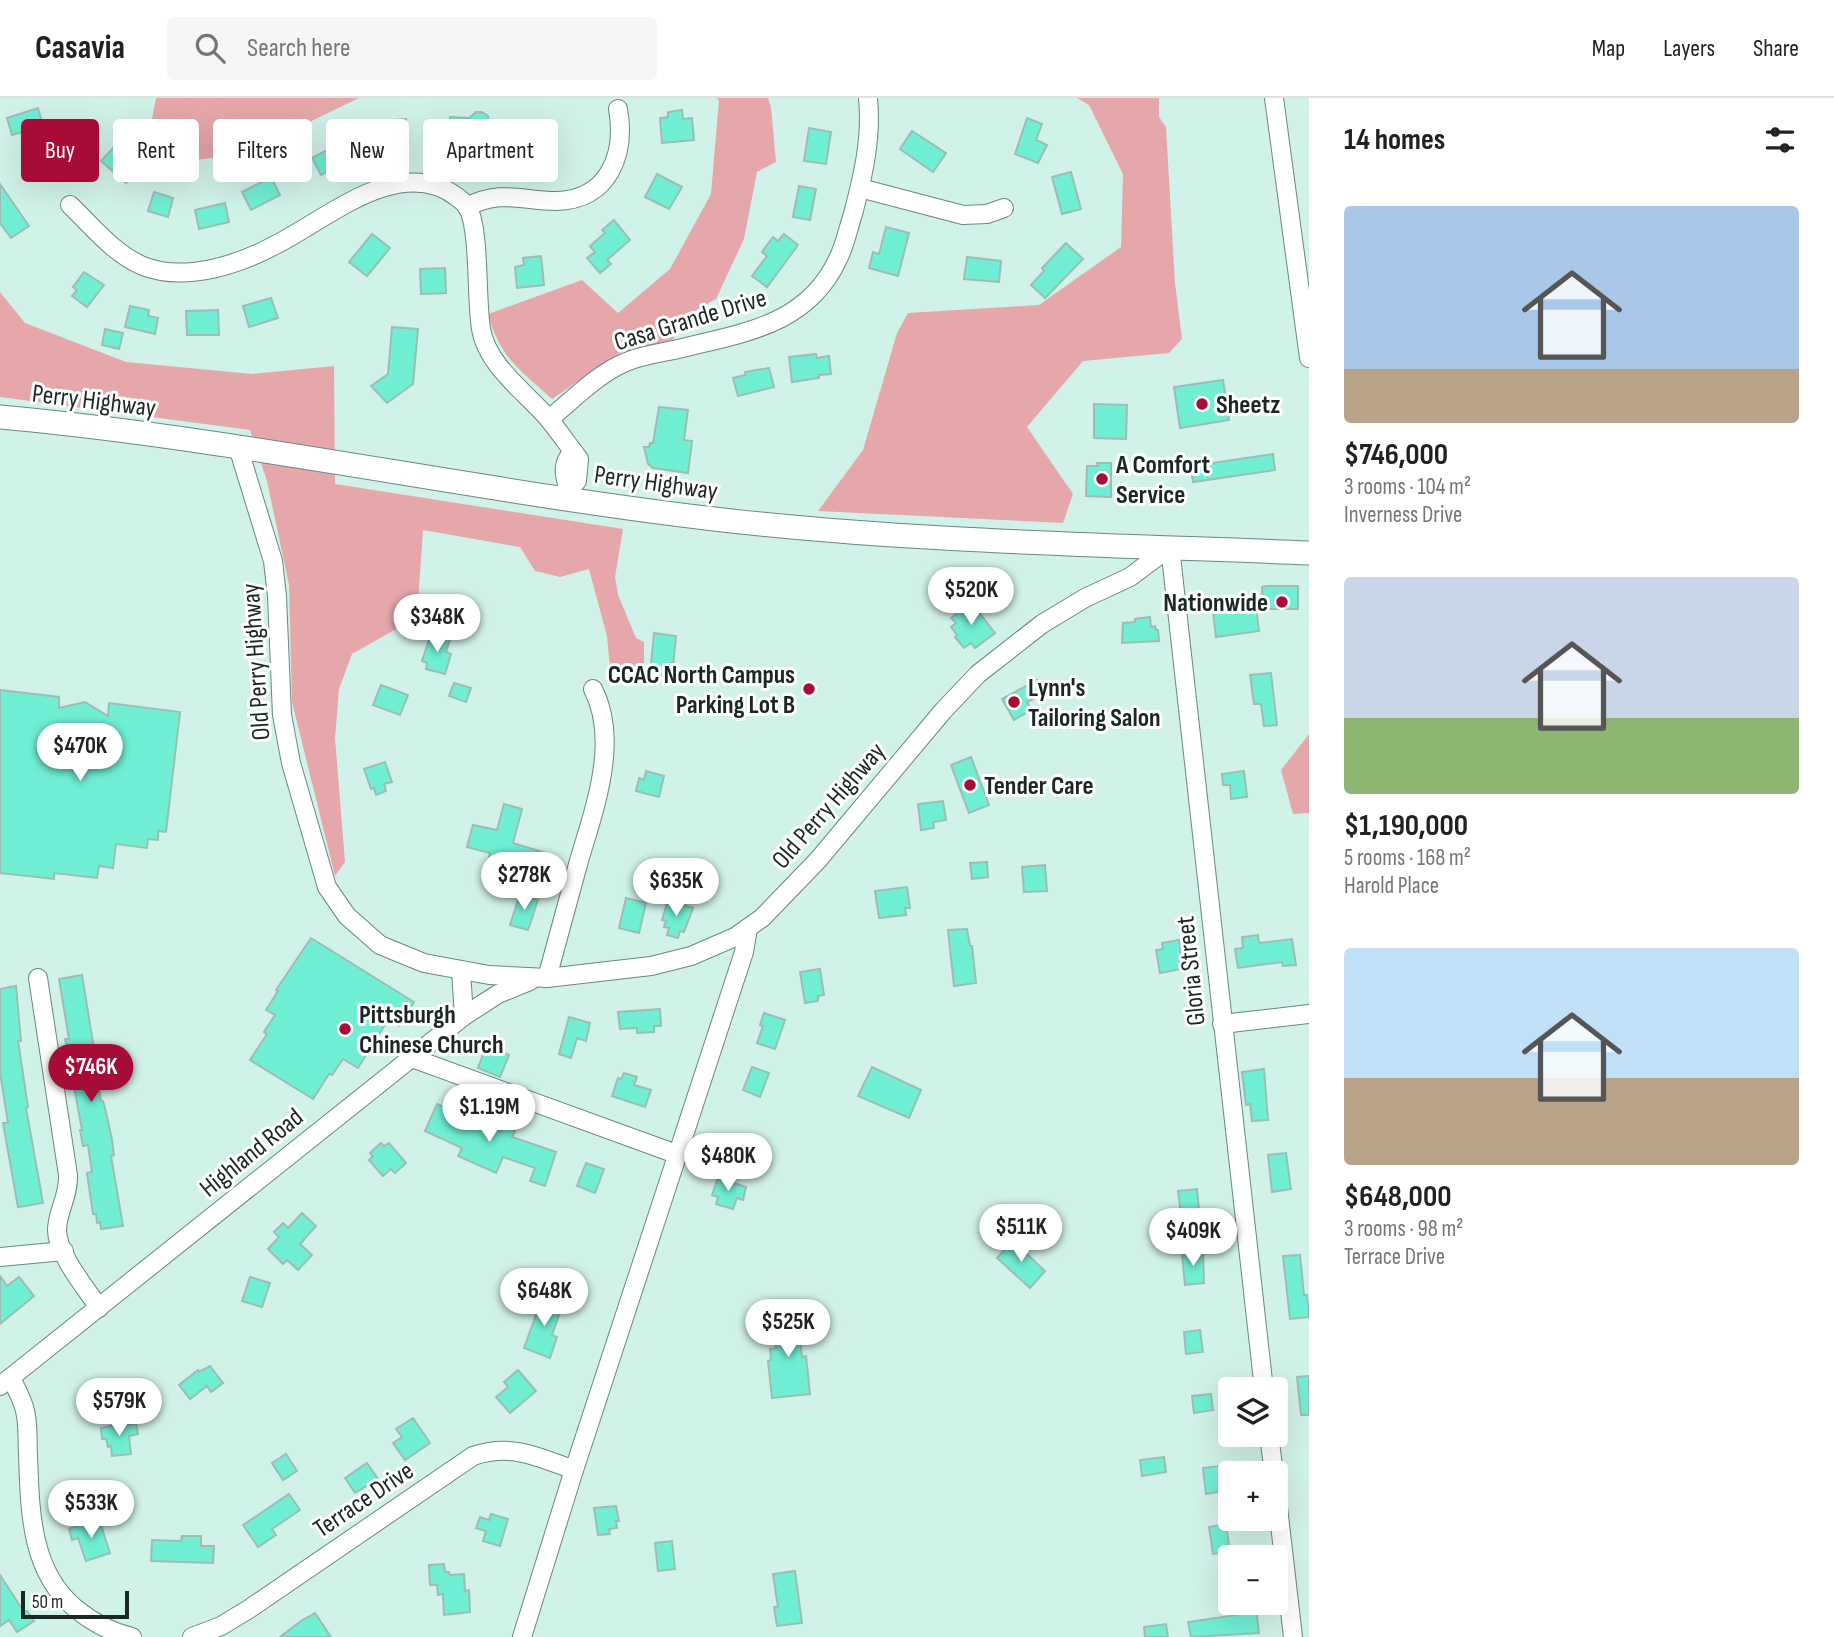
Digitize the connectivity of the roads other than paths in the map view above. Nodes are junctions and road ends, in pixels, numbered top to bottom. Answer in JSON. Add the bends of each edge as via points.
{"nodes":[{"id":1,"x":868,"y":98,"type":"edge"},
{"id":2,"x":1275,"y":98,"type":"edge"},
{"id":3,"x":618,"y":109,"type":"dead end"},
{"id":4,"x":860,"y":188,"type":"junction"},
{"id":5,"x":70,"y":205,"type":"dead end"},
{"id":6,"x":467,"y":207,"type":"junction"},
{"id":7,"x":1004,"y":208,"type":"dead end"},
{"id":8,"x":1309,"y":358,"type":"edge"},
{"id":9,"x":0,"y":417,"type":"edge"},
{"id":10,"x":549,"y":419,"type":"junction"},
{"id":11,"x":238,"y":447,"type":"junction"},
{"id":12,"x":568,"y":493,"type":"junction"},
{"id":13,"x":1170,"y":547,"type":"junction"},
{"id":14,"x":1309,"y":552,"type":"edge"},
{"id":15,"x":593,"y":689,"type":"dead end"},
{"id":16,"x":742,"y":932,"type":"junction"},
{"id":17,"x":461,"y":971,"type":"junction"},
{"id":18,"x":38,"y":978,"type":"dead end"},
{"id":19,"x":547,"y":978,"type":"junction"},
{"id":20,"x":1309,"y":1014,"type":"edge"},
{"id":21,"x":464,"y":1016,"type":"junction"},
{"id":22,"x":1222,"y":1024,"type":"junction"},
{"id":23,"x":412,"y":1058,"type":"junction"},
{"id":24,"x":679,"y":1155,"type":"junction"},
{"id":25,"x":64,"y":1251,"type":"junction"},
{"id":26,"x":4,"y":1260,"type":"edge"},
{"id":27,"x":99,"y":1308,"type":"junction"},
{"id":28,"x":1263,"y":1377,"type":"edge"},
{"id":29,"x":5,"y":1382,"type":"edge"},
{"id":30,"x":574,"y":1470,"type":"junction"},
{"id":31,"x":1281,"y":1531,"type":"edge"},
{"id":32,"x":132,"y":1637,"type":"edge"},
{"id":33,"x":192,"y":1637,"type":"edge"},
{"id":34,"x":522,"y":1637,"type":"edge"},
{"id":35,"x":1293,"y":1637,"type":"edge"}],
"edges":[{"from":1,"to":4,"type":"street","name":"Casa Grande Drive"},
{"from":2,"to":8,"type":"street"},
{"from":3,"to":6,"type":"street","via":[[617,157],[601,184],[572,199],[495,196]]},
{"from":4,"to":7,"type":"street","via":[[963,215]]},
{"from":4,"to":10,"type":"street","name":"Casa Grande Drive","via":[[839,259],[802,307],[768,324],[625,362]]},
{"from":5,"to":6,"type":"street","via":[[132,260],[154,270],[186,272],[259,253],[389,185],[428,184]]},
{"from":6,"to":10,"type":"street","via":[[474,228],[482,331],[502,369]]},
{"from":9,"to":11,"type":"main road","name":"Perry Highway"},
{"from":10,"to":12,"type":"street","via":[[573,451],[566,459]]},
{"from":11,"to":12,"type":"main road","name":"Perry Highway"},
{"from":11,"to":17,"type":"street","name":"Old Perry Highway","via":[[273,561],[284,727],[327,887],[347,916],[380,945],[407,958]]},
{"from":12,"to":13,"type":"main road","name":"Perry Highway","via":[[712,518],[805,528],[967,540]]},
{"from":13,"to":14,"type":"main road","name":"Perry Highway"},
{"from":13,"to":16,"type":"street","name":"Old Perry Highway","via":[[1130,577],[1042,624],[978,674],[818,860],[774,908]]},
{"from":13,"to":22,"type":"street","name":"Gloria Street"},
{"from":15,"to":19,"type":"street","via":[[604,727],[600,782]]},
{"from":16,"to":19,"type":"street","name":"Old Perry Highway","via":[[710,949],[651,966]]},
{"from":16,"to":24,"type":"street","via":[[744,952]]},
{"from":17,"to":19,"type":"street","name":"Old Perry Highway"},
{"from":17,"to":21,"type":"street"},
{"from":18,"to":25,"type":"street","via":[[68,1175],[57,1229]]},
{"from":19,"to":21,"type":"street","name":"Highland Road","via":[[510,988]]},
{"from":20,"to":22,"type":"street"},
{"from":21,"to":23,"type":"street","name":"Highland Road"},
{"from":22,"to":28,"type":"street","name":"Gloria Street"},
{"from":23,"to":24,"type":"street"},
{"from":23,"to":27,"type":"street","name":"Highland Road"},
{"from":24,"to":30,"type":"street"},
{"from":25,"to":26,"type":"street"},
{"from":25,"to":27,"type":"street"},
{"from":27,"to":29,"type":"street","name":"Highland Road"},
{"from":29,"to":32,"type":"street","via":[[25,1410],[31,1513],[43,1565],[61,1594],[84,1615],[97,1625]]},
{"from":30,"to":33,"type":"street","name":"Terrace Drive","via":[[515,1450],[473,1456],[249,1609]]},
{"from":30,"to":34,"type":"street"},
{"from":31,"to":35,"type":"street"}]}
